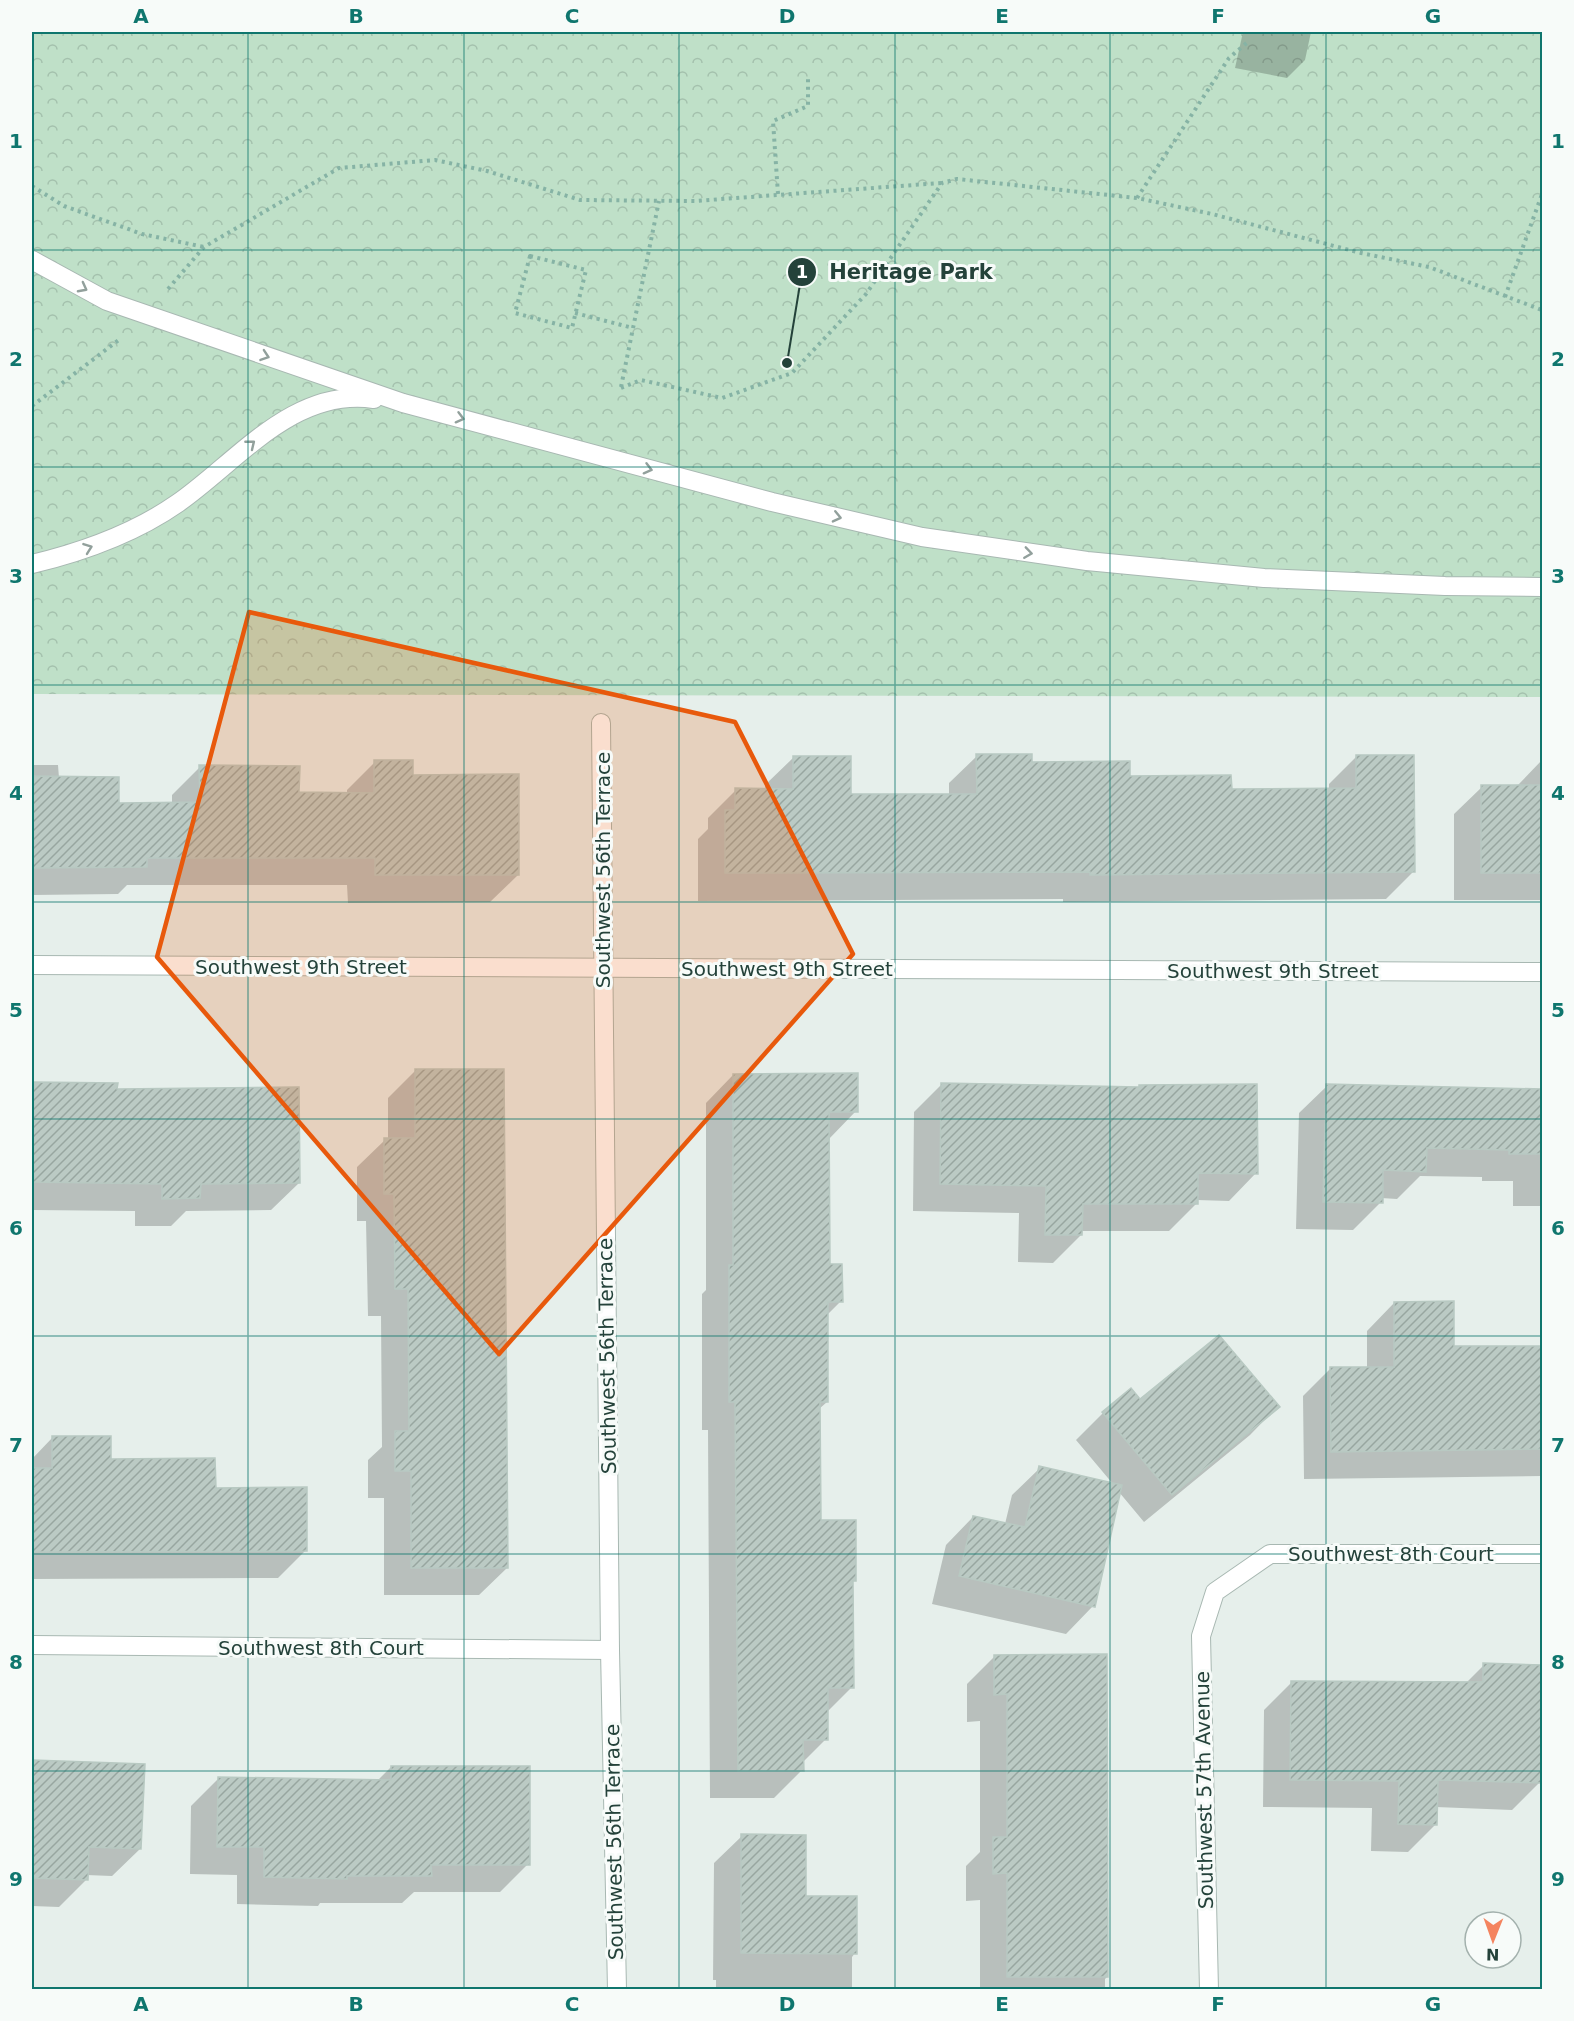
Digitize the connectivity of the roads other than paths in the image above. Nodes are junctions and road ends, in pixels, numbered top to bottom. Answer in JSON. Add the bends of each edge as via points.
{"nodes":[{"id":1,"x":32,"y":260,"type":"edge"},
{"id":2,"x":403,"y":403,"type":"junction"},
{"id":3,"x":32,"y":564,"type":"edge"},
{"id":4,"x":1542,"y":587,"type":"edge"},
{"id":5,"x":601,"y":723,"type":"dead end"},
{"id":6,"x":32,"y":966,"type":"edge"},
{"id":7,"x":603,"y":969,"type":"junction"},
{"id":8,"x":1542,"y":972,"type":"edge"},
{"id":9,"x":1542,"y":1554,"type":"edge"},
{"id":10,"x":1215,"y":1592,"type":"joint"},
{"id":11,"x":32,"y":1645,"type":"edge"},
{"id":12,"x":610,"y":1650,"type":"junction"},
{"id":13,"x":617,"y":1989,"type":"edge"},
{"id":14,"x":1209,"y":1989,"type":"edge"}],
"edges":[{"from":1,"to":2,"type":"street","one_way":true,"via":[[107,301]]},
{"from":3,"to":2,"type":"street","one_way":true,"via":[[90,548],[132,529],[178,503],[269,429],[305,410],[360,397]]},
{"from":2,"to":4,"type":"street","one_way":true,"via":[[772,502],[922,537],[1087,561],[1264,578]]},
{"from":5,"to":7,"type":"street","name":"Southwest 56th Terrace"},
{"from":6,"to":7,"type":"street","name":"Southwest 9th Street"},
{"from":7,"to":8,"type":"street","name":"Southwest 9th Street"},
{"from":7,"to":12,"type":"street","name":"Southwest 56th Terrace"},
{"from":9,"to":10,"type":"street","name":"Southwest 8th Court","via":[[1270,1554]]},
{"from":10,"to":14,"type":"street","name":"Southwest 57th Avenue","via":[[1201,1636]]},
{"from":11,"to":12,"type":"street","name":"Southwest 8th Court"},
{"from":12,"to":13,"type":"street","name":"Southwest 56th Terrace"}]}
